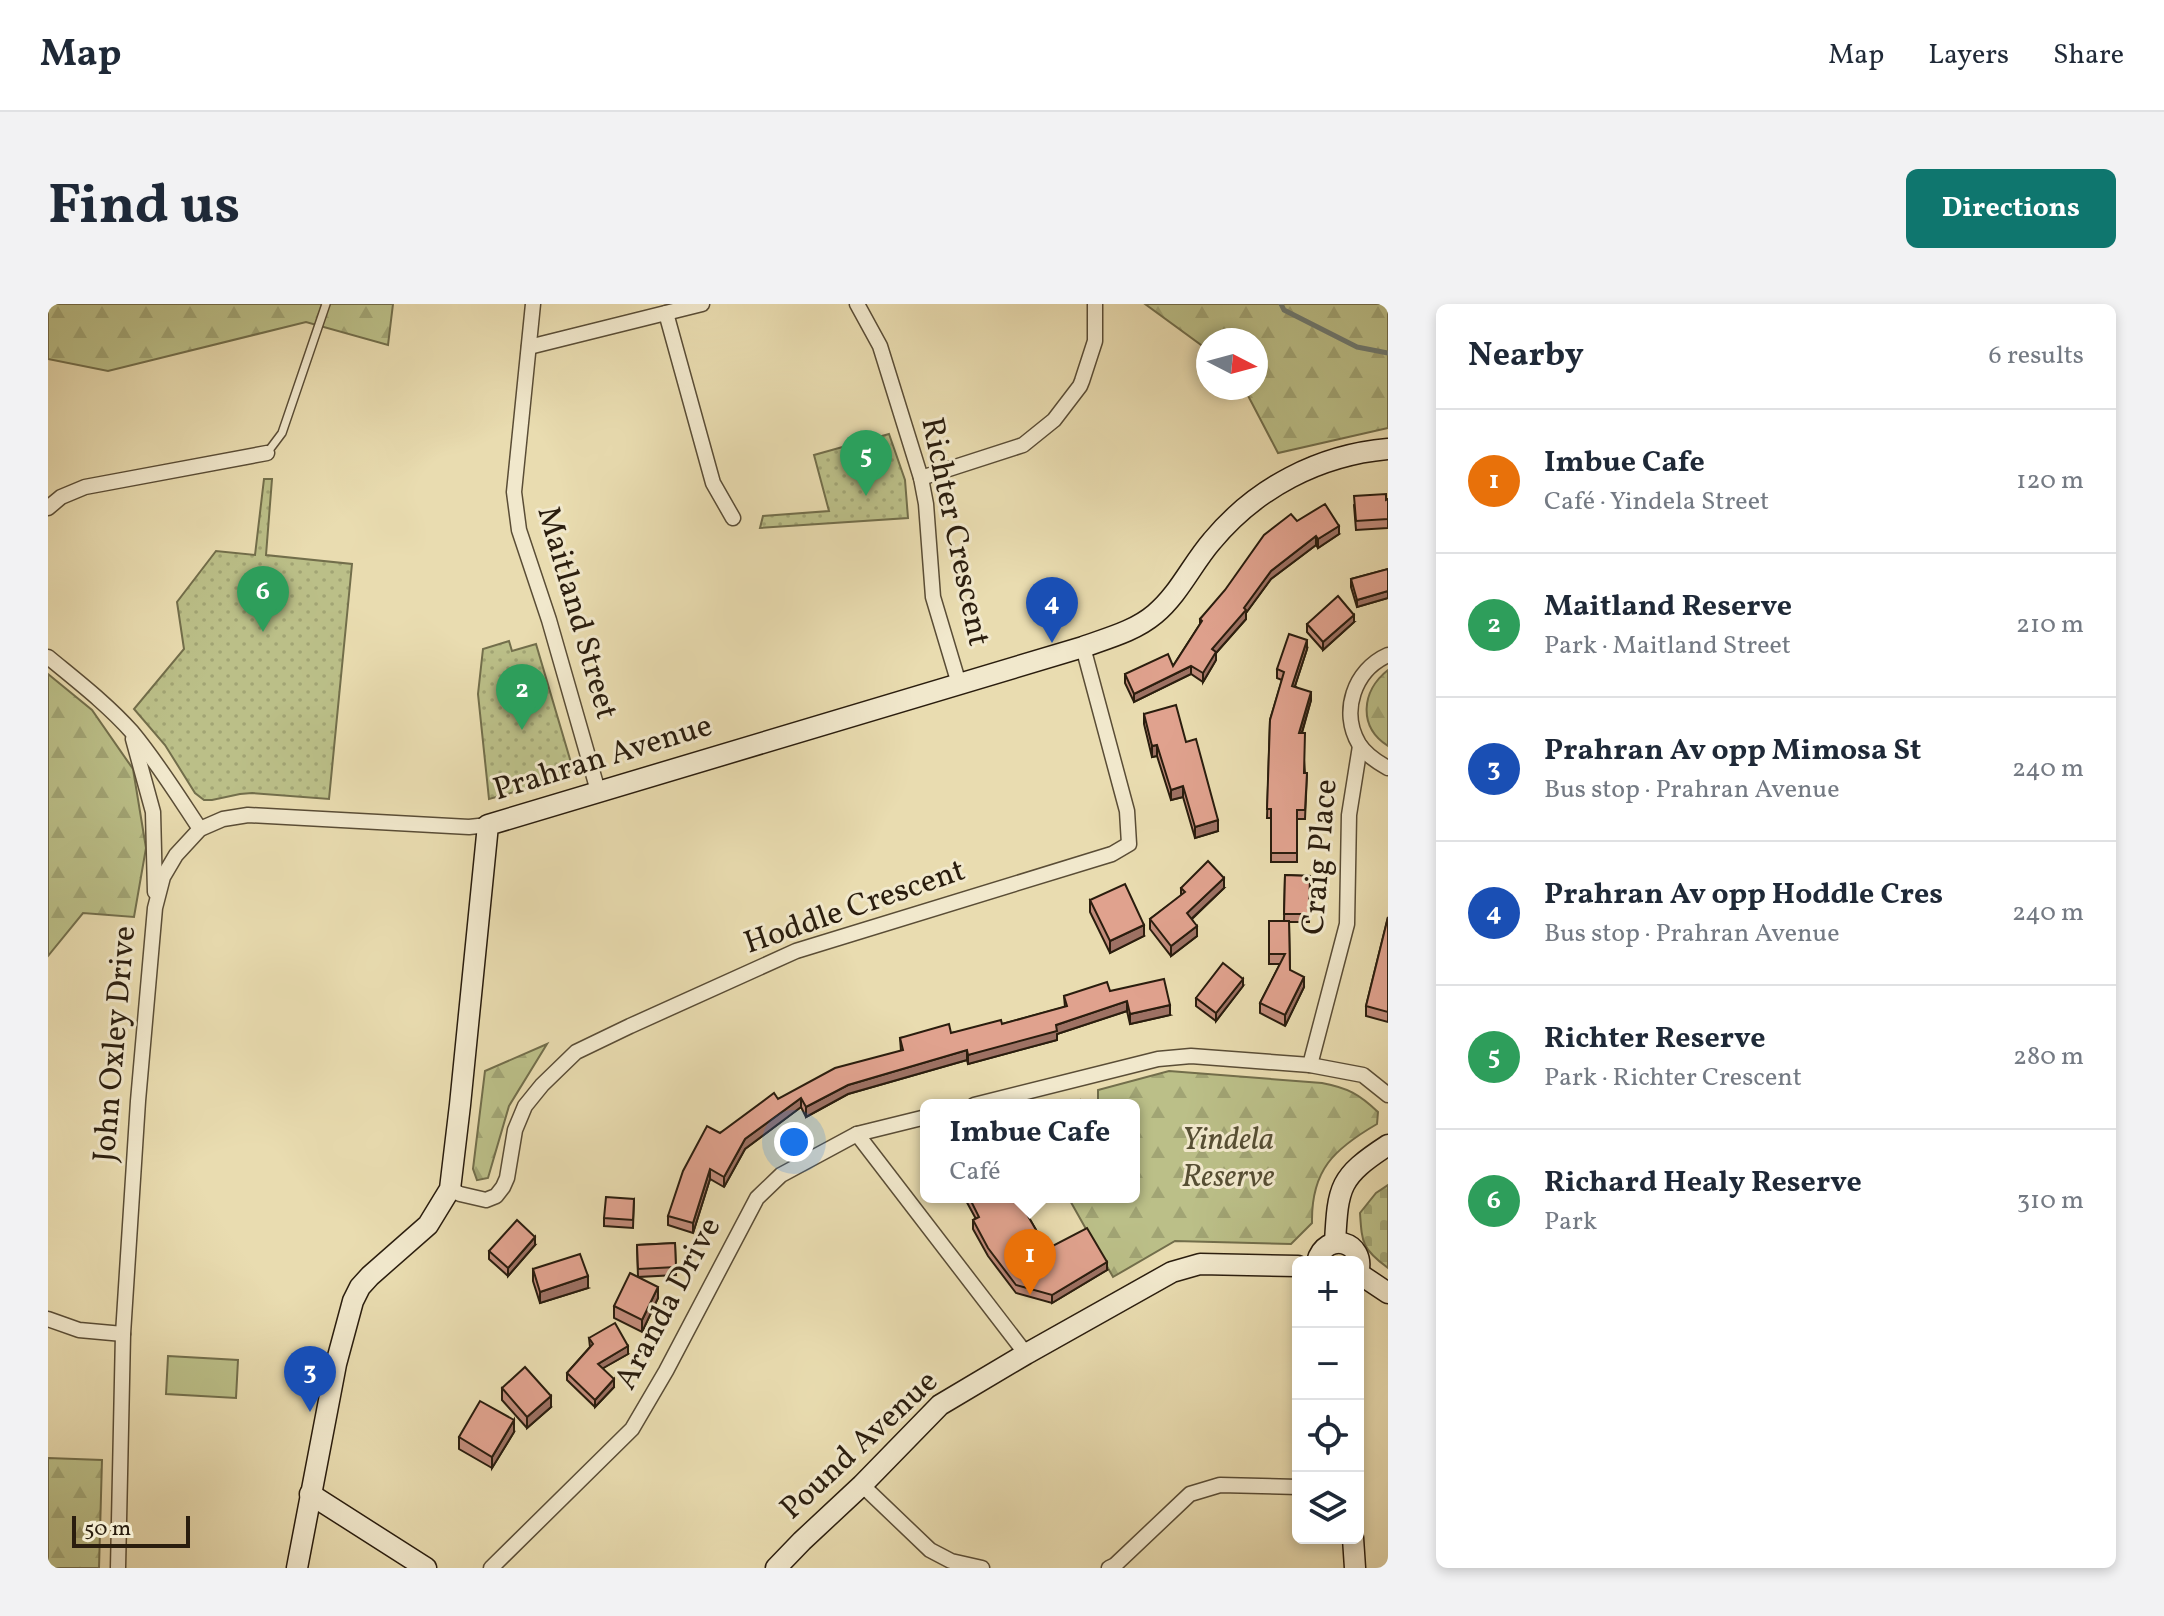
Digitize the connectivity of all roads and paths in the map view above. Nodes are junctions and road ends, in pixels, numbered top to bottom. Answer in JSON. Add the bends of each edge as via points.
{"nodes":[{"id":1,"x":326,"y":304,"type":"edge"},
{"id":2,"x":533,"y":304,"type":"edge"},
{"id":3,"x":702,"y":304,"type":"edge"},
{"id":4,"x":857,"y":304,"type":"edge"},
{"id":5,"x":1095,"y":304,"type":"edge"},
{"id":6,"x":666,"y":313,"type":"junction"},
{"id":7,"x":529,"y":347,"type":"junction"},
{"id":8,"x":1388,"y":449,"type":"edge"},
{"id":9,"x":267,"y":453,"type":"joint"},
{"id":10,"x":921,"y":478,"type":"junction"},
{"id":11,"x":48,"y":508,"type":"edge"},
{"id":12,"x":733,"y":518,"type":"dead end"},
{"id":13,"x":1083,"y":647,"type":"junction"},
{"id":14,"x":1388,"y":655,"type":"edge"},
{"id":15,"x":48,"y":657,"type":"edge"},
{"id":16,"x":959,"y":684,"type":"junction"},
{"id":17,"x":131,"y":731,"type":"junction"},
{"id":18,"x":1360,"y":746,"type":"junction"},
{"id":19,"x":1388,"y":768,"type":"edge"},
{"id":20,"x":598,"y":791,"type":"junction"},
{"id":21,"x":488,"y":825,"type":"junction"},
{"id":22,"x":200,"y":829,"type":"junction"},
{"id":23,"x":155,"y":908,"type":"junction"},
{"id":24,"x":1310,"y":1065,"type":"junction"},
{"id":25,"x":1388,"y":1095,"type":"edge"},
{"id":26,"x":998,"y":1099,"type":"edge"},
{"id":27,"x":920,"y":1118,"type":"edge"},
{"id":28,"x":857,"y":1134,"type":"junction"},
{"id":29,"x":1388,"y":1145,"type":"edge"},
{"id":30,"x":450,"y":1189,"type":"junction"},
{"id":31,"x":1335,"y":1243,"type":"junction"},
{"id":32,"x":1320,"y":1256,"type":"edge"},
{"id":33,"x":1357,"y":1256,"type":"edge"},
{"id":34,"x":1292,"y":1266,"type":"edge"},
{"id":35,"x":1364,"y":1277,"type":"edge"},
{"id":36,"x":1388,"y":1293,"type":"edge"},
{"id":37,"x":48,"y":1319,"type":"edge"},
{"id":38,"x":123,"y":1334,"type":"junction"},
{"id":39,"x":1026,"y":1354,"type":"junction"},
{"id":40,"x":862,"y":1485,"type":"junction"},
{"id":41,"x":1292,"y":1487,"type":"edge"},
{"id":42,"x":310,"y":1494,"type":"junction"},
{"id":43,"x":1353,"y":1544,"type":"edge"},
{"id":44,"x":1114,"y":1567,"type":"edge"},
{"id":45,"x":118,"y":1568,"type":"edge"},
{"id":46,"x":297,"y":1568,"type":"edge"},
{"id":47,"x":426,"y":1568,"type":"edge"},
{"id":48,"x":491,"y":1568,"type":"edge"},
{"id":49,"x":776,"y":1568,"type":"edge"},
{"id":50,"x":982,"y":1568,"type":"edge"},
{"id":51,"x":1355,"y":1568,"type":"edge"}],
"edges":[{"from":1,"to":9,"type":"lane","via":[[282,433]]},
{"from":2,"to":7,"type":"street","name":"Maitland Street"},
{"from":3,"to":6,"type":"street"},
{"from":4,"to":10,"type":"street","name":"Richter Crescent","via":[[880,346]]},
{"from":5,"to":10,"type":"street","via":[[1095,341],[1082,381],[1054,420],[1023,445]]},
{"from":6,"to":7,"type":"street"},
{"from":6,"to":12,"type":"street","via":[[713,483]]},
{"from":7,"to":20,"type":"street","name":"Maitland Street","via":[[514,492],[519,530]]},
{"from":8,"to":13,"type":"street","name":"Prahran Avenue","via":[[1326,461],[1259,496],[1210,542],[1155,614],[1129,631]]},
{"from":9,"to":11,"type":"street","via":[[85,487]]},
{"from":10,"to":16,"type":"street","name":"Richter Crescent","via":[[933,597]]},
{"from":13,"to":16,"type":"street","name":"Prahran Avenue"},
{"from":13,"to":30,"type":"street","name":"Hoddle Crescent","via":[[1127,811],[1129,844],[1112,854],[796,951],[576,1052],[525,1106],[507,1178],[496,1196],[486,1200]]},
{"from":14,"to":18,"type":"street","name":"Craig Place","via":[[1367,668],[1355,685],[1351,726]]},
{"from":15,"to":17,"type":"street"},
{"from":16,"to":20,"type":"street","name":"Prahran Avenue"},
{"from":17,"to":22,"type":"street"},
{"from":17,"to":23,"type":"street","via":[[153,812]]},
{"from":18,"to":19,"type":"street","name":"Craig Place"},
{"from":18,"to":24,"type":"street","name":"Craig Place","via":[[1349,815],[1347,924]]},
{"from":20,"to":21,"type":"street","name":"Prahran Avenue"},
{"from":21,"to":22,"type":"street","via":[[248,815]]},
{"from":21,"to":30,"type":"street","name":"Prahran Avenue"},
{"from":22,"to":23,"type":"street","name":"John Oxley Drive","via":[[163,877]]},
{"from":23,"to":38,"type":"street","name":"John Oxley Drive"},
{"from":24,"to":25,"type":"street","via":[[1363,1075]]},
{"from":24,"to":26,"type":"street","via":[[1191,1056],[1158,1059]]},
{"from":27,"to":28,"type":"street","name":"Aranda Drive"},
{"from":28,"to":39,"type":"street"},
{"from":28,"to":48,"type":"street","name":"Aranda Drive","via":[[781,1175],[757,1198],[632,1429]]},
{"from":29,"to":31,"type":"street","via":[[1356,1168],[1343,1186]]},
{"from":30,"to":42,"type":"street","name":"Prahran Avenue","via":[[428,1225],[370,1276],[353,1301]]},
{"from":31,"to":32,"type":"street"},
{"from":31,"to":33,"type":"street","via":[[1353,1249]]},
{"from":34,"to":39,"type":"street","name":"Pound Avenue","via":[[1200,1264],[1172,1272]]},
{"from":35,"to":36,"type":"street"},
{"from":37,"to":38,"type":"street","via":[[79,1330]]},
{"from":38,"to":45,"type":"street","name":"John Oxley Drive"},
{"from":39,"to":40,"type":"street","name":"Pound Avenue","via":[[940,1405]]},
{"from":40,"to":49,"type":"street","name":"Pound Avenue"},
{"from":40,"to":50,"type":"street","via":[[930,1550]]},
{"from":41,"to":44,"type":"street","via":[[1220,1485],[1190,1494]]},
{"from":42,"to":46,"type":"street","name":"Prahran Avenue"},
{"from":42,"to":47,"type":"street"},
{"from":43,"to":51,"type":"street"}]}
